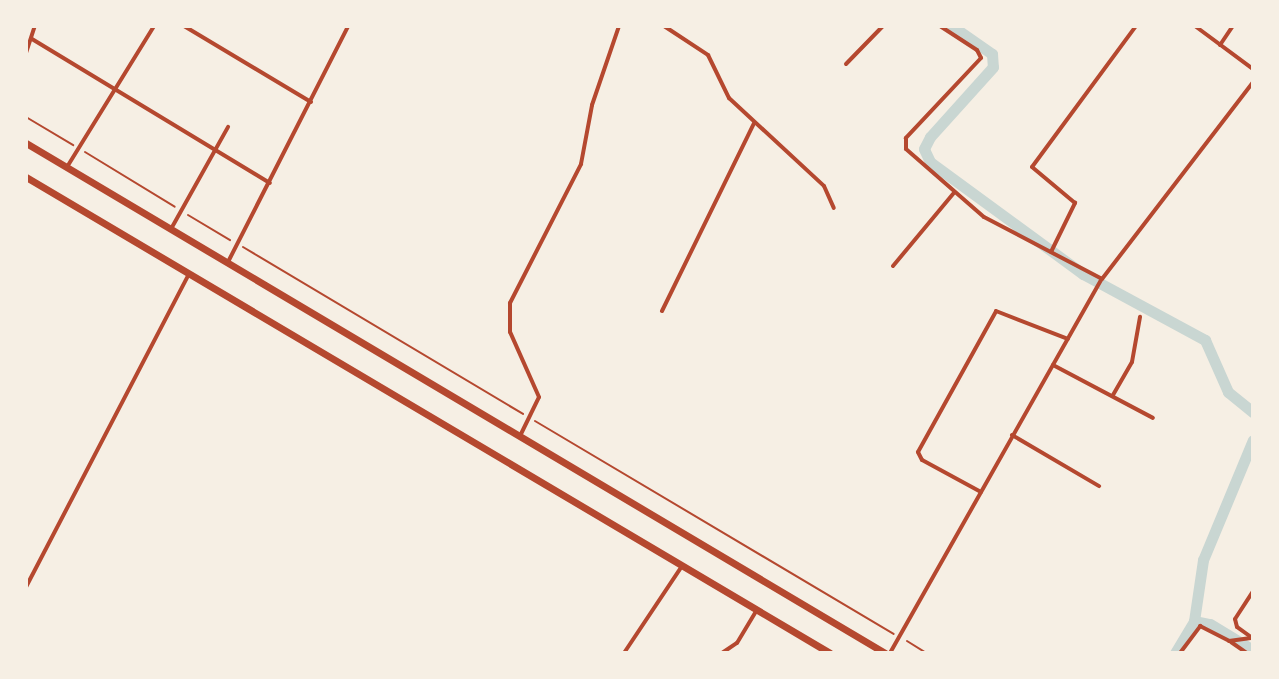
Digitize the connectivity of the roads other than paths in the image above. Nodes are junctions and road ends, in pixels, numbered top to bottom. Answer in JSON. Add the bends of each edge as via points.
{"nodes":[{"id":1,"x":35,"y":26,"type":"edge"},
{"id":2,"x":154,"y":26,"type":"edge"},
{"id":3,"x":184,"y":26,"type":"edge"},
{"id":4,"x":348,"y":26,"type":"edge"},
{"id":5,"x":619,"y":26,"type":"edge"},
{"id":6,"x":664,"y":26,"type":"edge"},
{"id":7,"x":883,"y":26,"type":"edge"},
{"id":8,"x":940,"y":26,"type":"edge"},
{"id":9,"x":1136,"y":26,"type":"edge"},
{"id":10,"x":1195,"y":26,"type":"edge"},
{"id":11,"x":1233,"y":26,"type":"edge"},
{"id":12,"x":32,"y":39,"type":"junction"},
{"id":13,"x":1220,"y":45,"type":"junction"},
{"id":14,"x":26,"y":53,"type":"edge"},
{"id":15,"x":846,"y":64,"type":"dead end"},
{"id":16,"x":1253,"y":69,"type":"edge"},
{"id":17,"x":1253,"y":82,"type":"edge"},
{"id":18,"x":115,"y":89,"type":"junction"},
{"id":19,"x":311,"y":102,"type":"junction"},
{"id":20,"x":754,"y":123,"type":"junction"},
{"id":21,"x":228,"y":127,"type":"dead end"},
{"id":22,"x":26,"y":143,"type":"edge"},
{"id":23,"x":215,"y":151,"type":"junction"},
{"id":24,"x":67,"y":168,"type":"junction"},
{"id":25,"x":26,"y":177,"type":"edge"},
{"id":26,"x":270,"y":183,"type":"junction"},
{"id":27,"x":953,"y":194,"type":"junction"},
{"id":28,"x":834,"y":208,"type":"dead end"},
{"id":29,"x":171,"y":229,"type":"junction"},
{"id":30,"x":1051,"y":252,"type":"junction"},
{"id":31,"x":228,"y":262,"type":"junction"},
{"id":32,"x":893,"y":266,"type":"dead end"},
{"id":33,"x":189,"y":274,"type":"junction"},
{"id":34,"x":1101,"y":280,"type":"junction"},
{"id":35,"x":662,"y":311,"type":"dead end"},
{"id":36,"x":1140,"y":317,"type":"dead end"},
{"id":37,"x":1068,"y":339,"type":"junction"},
{"id":38,"x":1053,"y":365,"type":"junction"},
{"id":39,"x":1113,"y":395,"type":"junction"},
{"id":40,"x":1153,"y":418,"type":"dead end"},
{"id":41,"x":1012,"y":435,"type":"junction"},
{"id":42,"x":520,"y":436,"type":"junction"},
{"id":43,"x":1099,"y":486,"type":"dead end"},
{"id":44,"x":981,"y":492,"type":"junction"},
{"id":45,"x":682,"y":566,"type":"junction"},
{"id":46,"x":26,"y":587,"type":"edge"},
{"id":47,"x":1253,"y":591,"type":"edge"},
{"id":48,"x":757,"y":610,"type":"junction"},
{"id":49,"x":1251,"y":638,"type":"edge"},
{"id":50,"x":1231,"y":641,"type":"junction"},
{"id":51,"x":624,"y":653,"type":"edge"},
{"id":52,"x":722,"y":653,"type":"edge"},
{"id":53,"x":830,"y":653,"type":"edge"},
{"id":54,"x":888,"y":653,"type":"edge"},
{"id":55,"x":1180,"y":653,"type":"edge"},
{"id":56,"x":1247,"y":653,"type":"edge"}],
"edges":[{"from":1,"to":12,"type":"street"},
{"from":2,"to":18,"type":"street"},
{"from":3,"to":19,"type":"street"},
{"from":4,"to":19,"type":"street"},
{"from":5,"to":42,"type":"street","via":[[592,105],[581,164],[510,303],[510,332],[539,397]]},
{"from":6,"to":20,"type":"street","via":[[708,55],[722,89]]},
{"from":7,"to":15,"type":"street"},
{"from":8,"to":27,"type":"street","via":[[977,50],[980,62],[905,143]]},
{"from":9,"to":30,"type":"street","via":[[1032,167],[1075,203]]},
{"from":10,"to":13,"type":"street"},
{"from":11,"to":13,"type":"street"},
{"from":12,"to":14,"type":"street"},
{"from":12,"to":18,"type":"street"},
{"from":13,"to":16,"type":"street"},
{"from":17,"to":34,"type":"street"},
{"from":18,"to":23,"type":"street"},
{"from":18,"to":24,"type":"street"},
{"from":19,"to":26,"type":"street"},
{"from":20,"to":28,"type":"street","via":[[824,186]]},
{"from":20,"to":35,"type":"street"},
{"from":21,"to":23,"type":"street"},
{"from":22,"to":24,"type":"main road"},
{"from":23,"to":26,"type":"street"},
{"from":23,"to":29,"type":"street"},
{"from":24,"to":29,"type":"main road"},
{"from":25,"to":33,"type":"main road"},
{"from":26,"to":31,"type":"street"},
{"from":27,"to":30,"type":"street"},
{"from":27,"to":32,"type":"street"},
{"from":29,"to":31,"type":"main road"},
{"from":30,"to":34,"type":"street"},
{"from":31,"to":42,"type":"main road"},
{"from":33,"to":45,"type":"main road"},
{"from":33,"to":46,"type":"street"},
{"from":34,"to":37,"type":"street"},
{"from":36,"to":39,"type":"street","via":[[1132,362]]},
{"from":37,"to":38,"type":"street"},
{"from":37,"to":44,"type":"street","via":[[996,311],[918,452],[922,460]]},
{"from":38,"to":39,"type":"street"},
{"from":38,"to":41,"type":"street"},
{"from":39,"to":40,"type":"street"},
{"from":41,"to":43,"type":"street"},
{"from":41,"to":44,"type":"street"},
{"from":42,"to":54,"type":"main road"},
{"from":44,"to":54,"type":"street"},
{"from":45,"to":48,"type":"main road"},
{"from":45,"to":51,"type":"street"},
{"from":47,"to":49,"type":"street","via":[[1235,619]]},
{"from":48,"to":52,"type":"street","via":[[737,643]]},
{"from":48,"to":53,"type":"main road"},
{"from":49,"to":50,"type":"street"},
{"from":50,"to":55,"type":"street","via":[[1200,626]]},
{"from":50,"to":56,"type":"street"}]}
